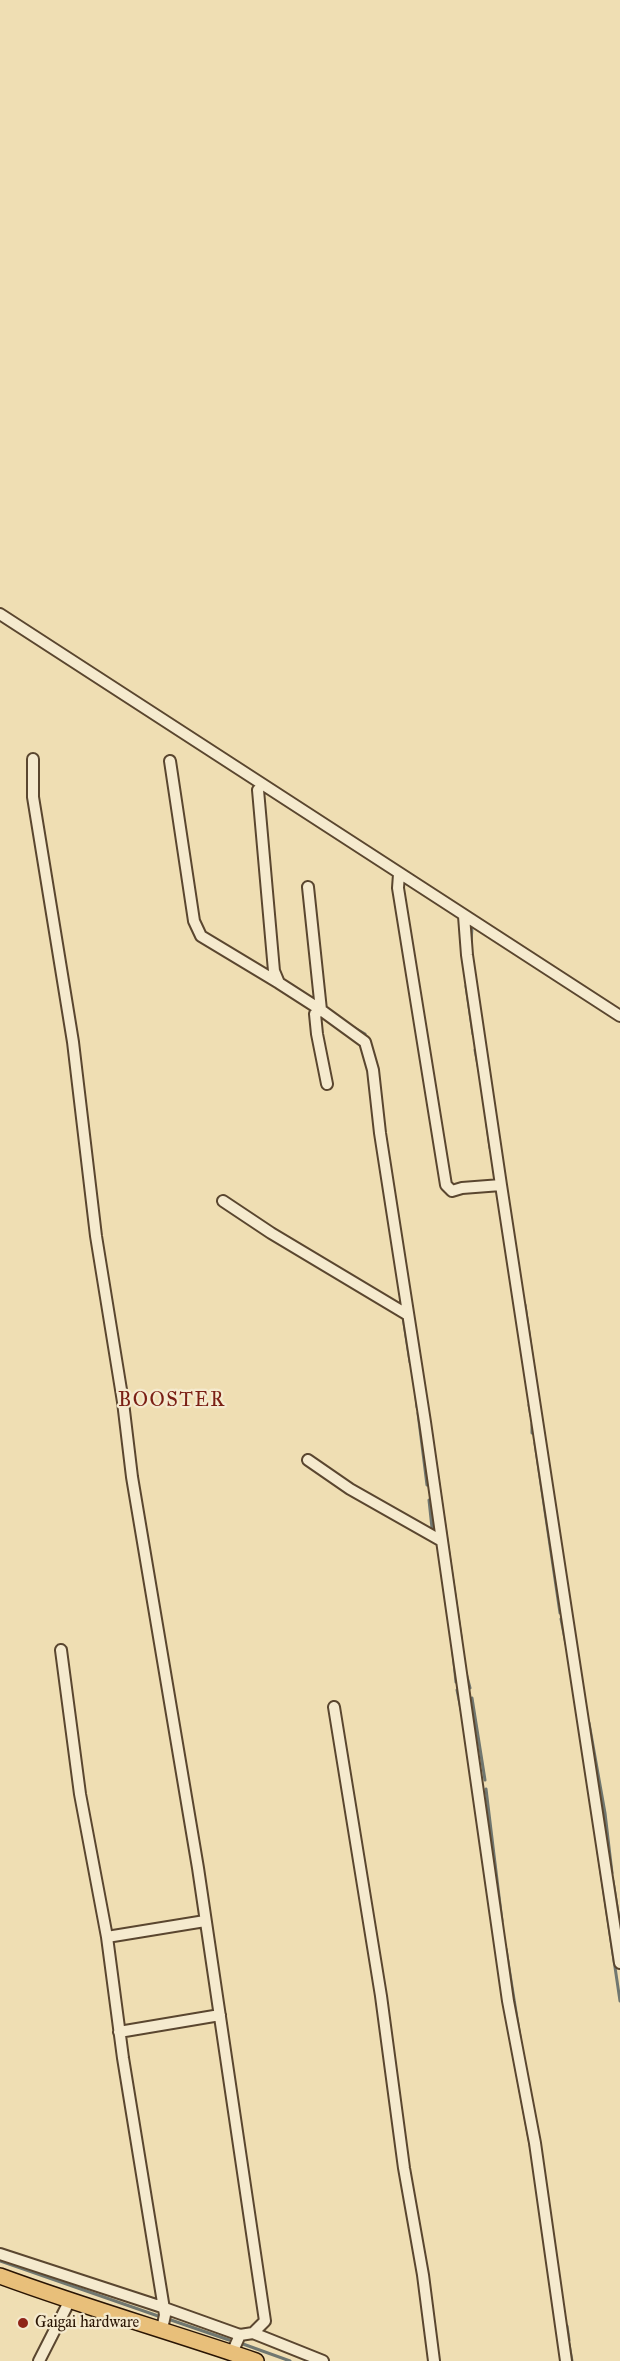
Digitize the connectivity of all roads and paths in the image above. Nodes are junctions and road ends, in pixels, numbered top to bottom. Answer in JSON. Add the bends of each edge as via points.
{"nodes":[{"id":1,"x":0,"y":614,"type":"edge"},
{"id":2,"x":33,"y":759,"type":"dead end"},
{"id":3,"x":170,"y":761,"type":"dead end"},
{"id":4,"x":258,"y":790,"type":"dead end"},
{"id":5,"x":399,"y":874,"type":"junction"},
{"id":6,"x":308,"y":887,"type":"dead end"},
{"id":7,"x":464,"y":916,"type":"junction"},
{"id":8,"x":279,"y":983,"type":"junction"},
{"id":9,"x":321,"y":1010,"type":"junction"},
{"id":10,"x":620,"y":1016,"type":"edge"},
{"id":11,"x":327,"y":1084,"type":"dead end"},
{"id":12,"x":501,"y":1185,"type":"junction"},
{"id":13,"x":224,"y":1201,"type":"dead end"},
{"id":14,"x":408,"y":1315,"type":"junction"},
{"id":15,"x":308,"y":1460,"type":"dead end"},
{"id":16,"x":440,"y":1540,"type":"junction"},
{"id":17,"x":61,"y":1650,"type":"dead end"},
{"id":18,"x":334,"y":1707,"type":"dead end"},
{"id":19,"x":620,"y":1874,"type":"edge"},
{"id":20,"x":607,"y":1876,"type":"junction"},
{"id":21,"x":205,"y":1921,"type":"junction"},
{"id":22,"x":107,"y":1937,"type":"junction"},
{"id":23,"x":620,"y":1963,"type":"edge"},
{"id":24,"x":220,"y":2015,"type":"junction"},
{"id":25,"x":119,"y":2032,"type":"junction"},
{"id":26,"x":0,"y":2253,"type":"edge"},
{"id":27,"x":0,"y":2276,"type":"edge"},
{"id":28,"x":69,"y":2302,"type":"junction"},
{"id":29,"x":164,"y":2307,"type":"junction"},
{"id":30,"x":162,"y":2329,"type":"junction"},
{"id":31,"x":253,"y":2333,"type":"junction"},
{"id":32,"x":240,"y":2335,"type":"junction"},
{"id":33,"x":232,"y":2353,"type":"junction"},
{"id":34,"x":39,"y":2361,"type":"edge"},
{"id":35,"x":256,"y":2361,"type":"edge"},
{"id":36,"x":323,"y":2361,"type":"edge"},
{"id":37,"x":434,"y":2361,"type":"edge"},
{"id":38,"x":566,"y":2361,"type":"edge"}],
"edges":[{"from":1,"to":5,"type":"street"},
{"from":2,"to":21,"type":"street","via":[[33,797],[73,1042],[96,1236]]},
{"from":3,"to":8,"type":"street","via":[[194,921],[201,936]]},
{"from":4,"to":8,"type":"street","via":[[274,971]]},
{"from":5,"to":7,"type":"street"},
{"from":5,"to":12,"type":"street","via":[[398,888],[446,1185],[452,1191]]},
{"from":6,"to":9,"type":"street"},
{"from":7,"to":10,"type":"street"},
{"from":7,"to":12,"type":"street"},
{"from":8,"to":9,"type":"street"},
{"from":9,"to":11,"type":"street","via":[[315,1014]]},
{"from":9,"to":14,"type":"street","via":[[365,1042],[368,1050]]},
{"from":12,"to":20,"type":"street"},
{"from":13,"to":14,"type":"street"},
{"from":14,"to":16,"type":"street"},
{"from":15,"to":16,"type":"street"},
{"from":16,"to":38,"type":"street"},
{"from":17,"to":22,"type":"street","via":[[80,1794]]},
{"from":18,"to":37,"type":"street"},
{"from":19,"to":20,"type":"street"},
{"from":20,"to":23,"type":"street"},
{"from":21,"to":22,"type":"street"},
{"from":21,"to":24,"type":"street"},
{"from":22,"to":25,"type":"street"},
{"from":24,"to":25,"type":"street"},
{"from":24,"to":31,"type":"street","via":[[265,2321]]},
{"from":25,"to":29,"type":"street"},
{"from":26,"to":29,"type":"street"},
{"from":27,"to":28,"type":"main road"},
{"from":28,"to":30,"type":"main road"},
{"from":28,"to":34,"type":"street"},
{"from":29,"to":30,"type":"street"},
{"from":29,"to":32,"type":"street"},
{"from":30,"to":33,"type":"main road"},
{"from":31,"to":32,"type":"street"},
{"from":31,"to":36,"type":"street"},
{"from":32,"to":33,"type":"street"},
{"from":33,"to":35,"type":"main road"}]}
